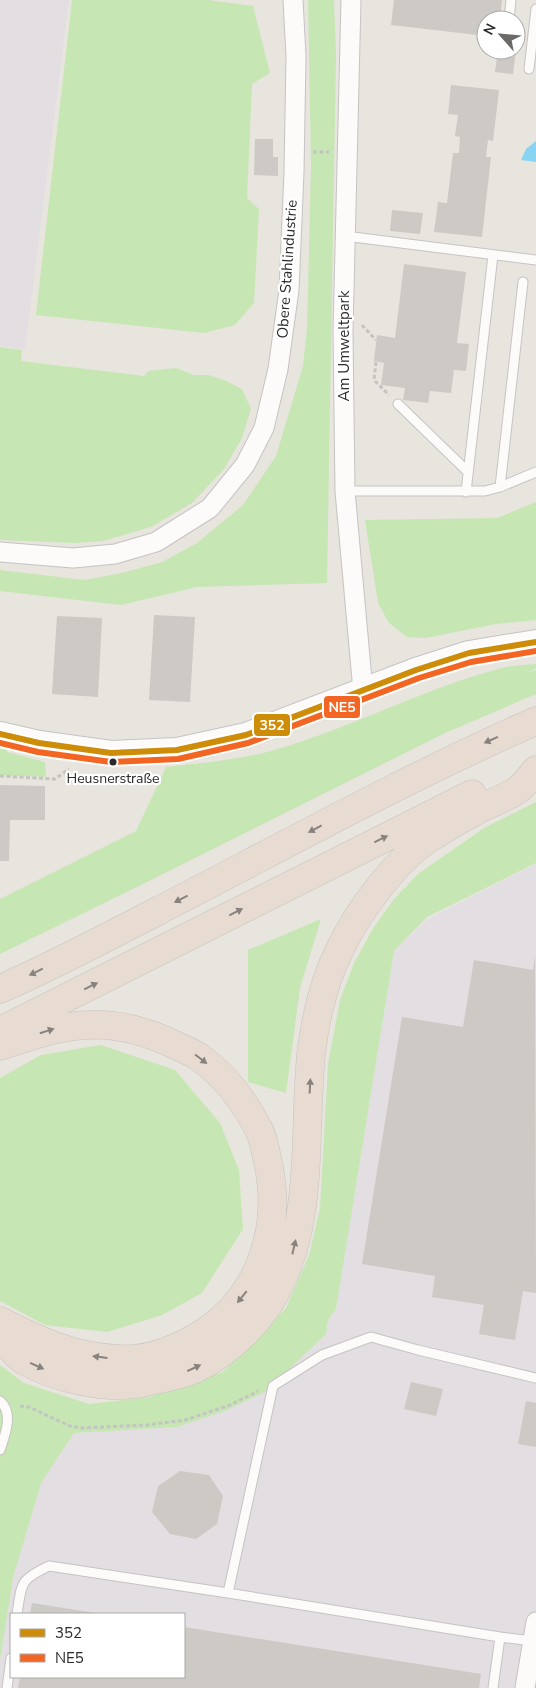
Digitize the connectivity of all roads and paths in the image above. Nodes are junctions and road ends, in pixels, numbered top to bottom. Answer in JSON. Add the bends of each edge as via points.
{"nodes":[{"id":1,"x":293,"y":0,"type":"edge"},
{"id":2,"x":351,"y":0,"type":"edge"},
{"id":3,"x":536,"y":9,"type":"edge"},
{"id":4,"x":529,"y":69,"type":"dead end"},
{"id":5,"x":295,"y":152,"type":"junction"},
{"id":6,"x":347,"y":153,"type":"junction"},
{"id":7,"x":345,"y":236,"type":"junction"},
{"id":8,"x":493,"y":255,"type":"junction"},
{"id":9,"x":536,"y":260,"type":"edge"},
{"id":10,"x":523,"y":282,"type":"dead end"},
{"id":11,"x":376,"y":362,"type":"dead end"},
{"id":12,"x":398,"y":404,"type":"joint"},
{"id":13,"x":467,"y":471,"type":"junction"},
{"id":14,"x":536,"y":472,"type":"edge"},
{"id":15,"x":500,"y":487,"type":"junction"},
{"id":16,"x":344,"y":491,"type":"junction"},
{"id":17,"x":466,"y":492,"type":"junction"},
{"id":18,"x":0,"y":552,"type":"edge"},
{"id":19,"x":536,"y":642,"type":"edge"},
{"id":20,"x":363,"y":691,"type":"junction"},
{"id":21,"x":536,"y":721,"type":"edge"},
{"id":22,"x":0,"y":734,"type":"edge"},
{"id":23,"x":80,"y":749,"type":"junction"},
{"id":24,"x":536,"y":764,"type":"edge"},
{"id":25,"x":536,"y":770,"type":"edge"},
{"id":26,"x":0,"y":776,"type":"edge"},
{"id":27,"x":0,"y":989,"type":"edge"},
{"id":28,"x":0,"y":1031,"type":"edge"},
{"id":29,"x":0,"y":1046,"type":"edge"},
{"id":30,"x":0,"y":1321,"type":"edge"},
{"id":31,"x":0,"y":1336,"type":"edge"},
{"id":32,"x":536,"y":1378,"type":"edge"},
{"id":33,"x":273,"y":1386,"type":"junction"},
{"id":34,"x":2,"y":1403,"type":"edge"},
{"id":35,"x":0,"y":1450,"type":"edge"},
{"id":36,"x":228,"y":1593,"type":"junction"},
{"id":37,"x":17,"y":1613,"type":"edge"},
{"id":38,"x":536,"y":1622,"type":"edge"},
{"id":39,"x":500,"y":1637,"type":"junction"},
{"id":40,"x":533,"y":1641,"type":"junction"},
{"id":41,"x":10,"y":1666,"type":"edge"},
{"id":42,"x":7,"y":1688,"type":"edge"},
{"id":43,"x":493,"y":1688,"type":"edge"},
{"id":44,"x":525,"y":1688,"type":"edge"}],
"edges":[{"from":1,"to":5,"type":"street","name":"Obere Stahlindustrie"},
{"from":2,"to":6,"type":"street","name":"Am Umweltpark"},
{"from":3,"to":4,"type":"lane"},
{"from":5,"to":6,"type":"path"},
{"from":5,"to":18,"type":"street","name":"Obere Stahlindustrie","via":[[289,290],[278,369],[264,428],[245,466],[210,508],[156,542],[115,554],[73,558]]},
{"from":6,"to":7,"type":"street","name":"Am Umweltpark"},
{"from":7,"to":8,"type":"lane"},
{"from":7,"to":16,"type":"street","name":"Am Umweltpark"},
{"from":8,"to":9,"type":"lane"},
{"from":8,"to":13,"type":"lane"},
{"from":10,"to":15,"type":"lane"},
{"from":11,"to":12,"type":"path","via":[[374,380]]},
{"from":12,"to":13,"type":"lane"},
{"from":13,"to":17,"type":"lane"},
{"from":14,"to":15,"type":"lane"},
{"from":15,"to":17,"type":"lane"},
{"from":16,"to":17,"type":"lane"},
{"from":16,"to":20,"type":"street","name":"Am Umweltpark"},
{"from":19,"to":20,"type":"street","via":[[469,653]]},
{"from":20,"to":23,"type":"street","via":[[246,735],[177,750],[112,753]]},
{"from":21,"to":27,"type":"highway","one_way":true,"via":[[376,796]]},
{"from":22,"to":23,"type":"street","via":[[39,744]]},
{"from":23,"to":26,"type":"path","via":[[74,766],[55,779]]},
{"from":28,"to":24,"type":"highway","one_way":true},
{"from":31,"to":25,"type":"highway","one_way":true,"via":[[22,1359],[47,1370],[104,1385],[138,1384],[192,1370],[235,1343],[256,1323],[285,1276],[298,1230],[313,1044],[322,999],[340,949],[370,900],[401,862],[429,838],[517,790]]},
{"from":29,"to":30,"type":"highway","one_way":true,"via":[[57,1028],[88,1024],[142,1032],[198,1056],[224,1078],[243,1102],[261,1134],[271,1175],[273,1216],[265,1252],[248,1290],[227,1316],[202,1335],[175,1349],[153,1356],[119,1360],[88,1356],[52,1346]]},
{"from":32,"to":33,"type":"lane","via":[[371,1337],[322,1355]]},
{"from":33,"to":34,"type":"path","via":[[185,1420],[147,1425],[81,1428],[29,1407]]},
{"from":33,"to":36,"type":"lane"},
{"from":34,"to":35,"type":"lane","via":[[8,1427]]},
{"from":36,"to":37,"type":"lane","via":[[49,1566],[31,1574],[21,1587]]},
{"from":36,"to":39,"type":"lane"},
{"from":38,"to":40,"type":"street"},
{"from":39,"to":40,"type":"lane"},
{"from":39,"to":43,"type":"lane"},
{"from":40,"to":44,"type":"street"},
{"from":41,"to":42,"type":"lane"}]}
